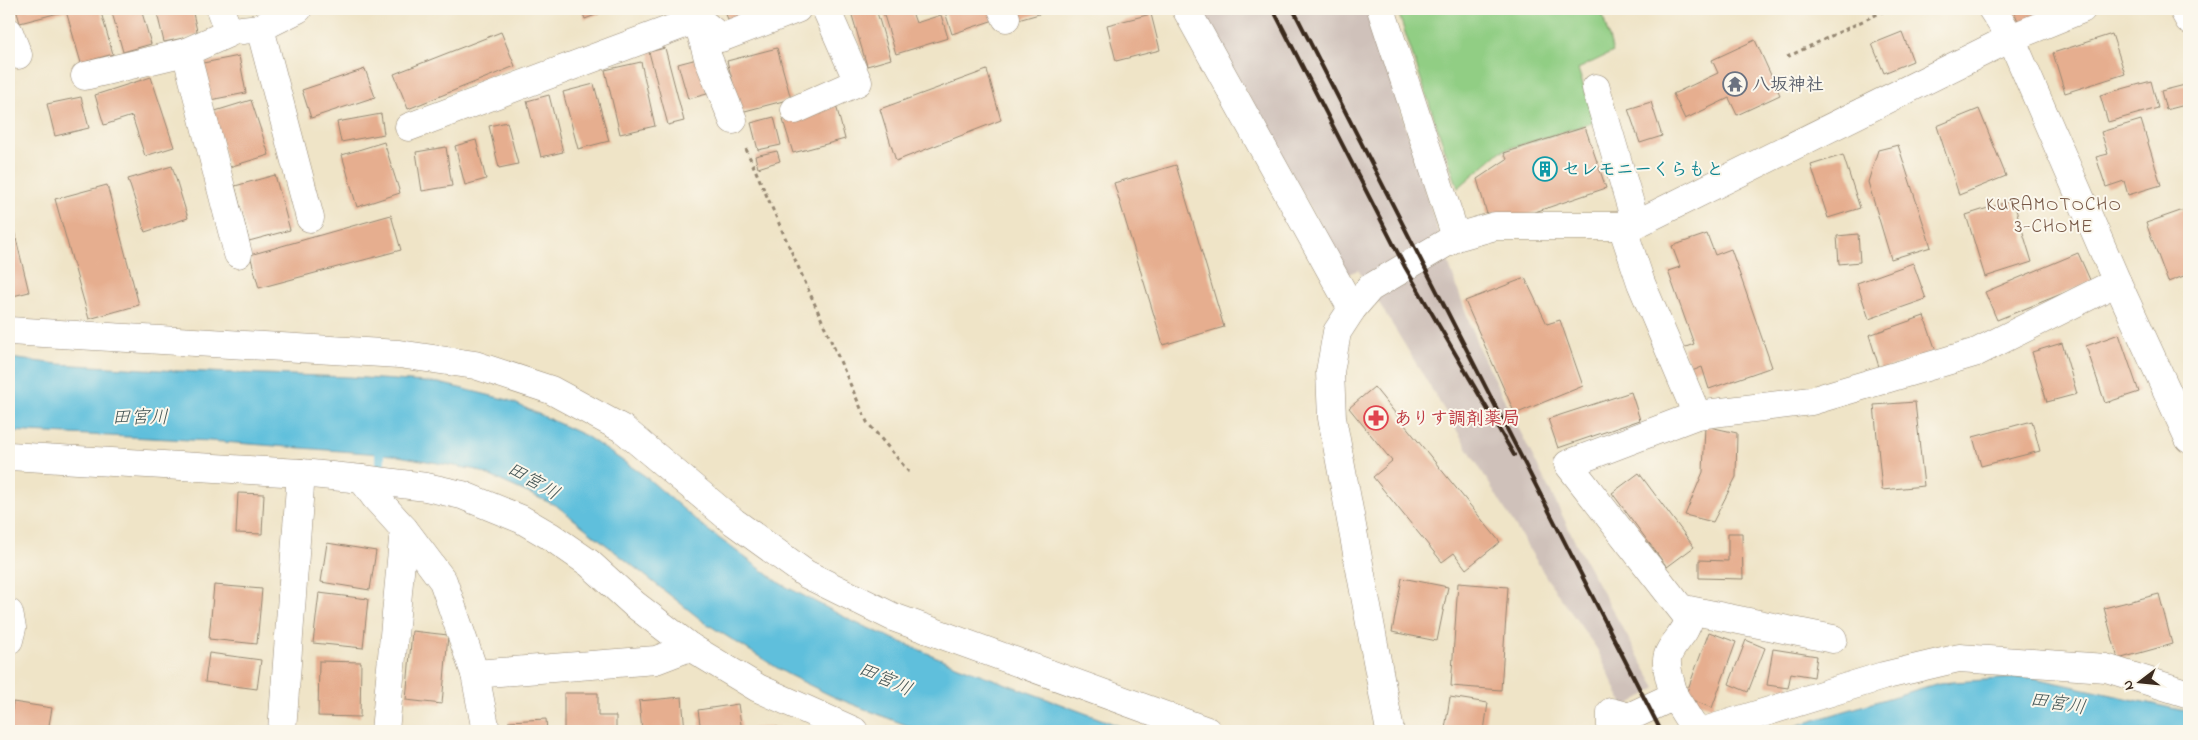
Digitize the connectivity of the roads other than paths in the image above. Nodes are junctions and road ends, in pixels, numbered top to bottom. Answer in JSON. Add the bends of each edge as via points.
{"nodes":[{"id":1,"x":298,"y":9,"type":"edge"},
{"id":2,"x":797,"y":9,"type":"edge"},
{"id":3,"x":826,"y":9,"type":"edge"},
{"id":4,"x":1186,"y":9,"type":"edge"},
{"id":5,"x":1380,"y":9,"type":"edge"},
{"id":6,"x":1992,"y":9,"type":"edge"},
{"id":7,"x":2082,"y":9,"type":"edge"},
{"id":8,"x":2183,"y":9,"type":"edge"},
{"id":9,"x":695,"y":14,"type":"edge"},
{"id":10,"x":2189,"y":20,"type":"edge"},
{"id":11,"x":224,"y":21,"type":"edge"},
{"id":12,"x":260,"y":28,"type":"junction"},
{"id":13,"x":2012,"y":38,"type":"junction"},
{"id":14,"x":186,"y":52,"type":"junction"},
{"id":15,"x":85,"y":76,"type":"dead end"},
{"id":16,"x":1596,"y":88,"type":"dead end"},
{"id":17,"x":795,"y":110,"type":"dead end"},
{"id":18,"x":733,"y":120,"type":"road end"},
{"id":19,"x":409,"y":127,"type":"dead end"},
{"id":20,"x":310,"y":218,"type":"dead end"},
{"id":21,"x":1629,"y":225,"type":"junction"},
{"id":22,"x":1456,"y":237,"type":"junction"},
{"id":23,"x":238,"y":254,"type":"dead end"},
{"id":24,"x":2116,"y":282,"type":"junction"},
{"id":25,"x":1352,"y":309,"type":"junction"},
{"id":26,"x":9,"y":331,"type":"edge"},
{"id":27,"x":1697,"y":415,"type":"junction"},
{"id":28,"x":2189,"y":439,"type":"edge"},
{"id":29,"x":9,"y":456,"type":"edge"},
{"id":30,"x":300,"y":473,"type":"junction"},
{"id":31,"x":362,"y":479,"type":"junction"},
{"id":32,"x":404,"y":529,"type":"junction"},
{"id":33,"x":1684,"y":609,"type":"junction"},
{"id":34,"x":9,"y":613,"type":"edge"},
{"id":35,"x":1833,"y":639,"type":"dead end"},
{"id":36,"x":9,"y":640,"type":"edge"},
{"id":37,"x":690,"y":647,"type":"junction"},
{"id":38,"x":474,"y":674,"type":"junction"},
{"id":39,"x":2189,"y":694,"type":"edge"},
{"id":40,"x":1674,"y":696,"type":"junction"},
{"id":41,"x":282,"y":731,"type":"edge"},
{"id":42,"x":385,"y":731,"type":"edge"},
{"id":43,"x":486,"y":731,"type":"edge"},
{"id":44,"x":854,"y":731,"type":"edge"},
{"id":45,"x":1207,"y":731,"type":"edge"},
{"id":46,"x":1390,"y":731,"type":"edge"},
{"id":47,"x":1611,"y":731,"type":"edge"},
{"id":48,"x":1696,"y":731,"type":"edge"},
{"id":49,"x":1704,"y":731,"type":"edge"}],
"edges":[{"from":1,"to":12,"type":"street"},
{"from":2,"to":9,"type":"street","via":[[721,38]]},
{"from":3,"to":17,"type":"street","via":[[858,82]]},
{"from":4,"to":25,"type":"street"},
{"from":5,"to":22,"type":"street"},
{"from":6,"to":13,"type":"street"},
{"from":7,"to":13,"type":"street"},
{"from":8,"to":10,"type":"street"},
{"from":9,"to":18,"type":"street","via":[[708,58]]},
{"from":9,"to":19,"type":"street"},
{"from":11,"to":12,"type":"street"},
{"from":11,"to":14,"type":"street"},
{"from":12,"to":20,"type":"street"},
{"from":13,"to":21,"type":"street"},
{"from":13,"to":24,"type":"street"},
{"from":14,"to":15,"type":"street"},
{"from":14,"to":23,"type":"street"},
{"from":16,"to":21,"type":"street"},
{"from":21,"to":22,"type":"street","via":[[1496,226]]},
{"from":21,"to":27,"type":"street","via":[[1641,283]]},
{"from":22,"to":25,"type":"street","via":[[1370,288]]},
{"from":24,"to":27,"type":"street","via":[[1978,352],[1811,401]]},
{"from":24,"to":28,"type":"street"},
{"from":25,"to":46,"type":"street","via":[[1337,332],[1330,372],[1332,418]]},
{"from":26,"to":45,"type":"street","via":[[399,354],[475,365],[551,390],[623,429],[734,522],[806,574],[893,616]]},
{"from":27,"to":33,"type":"street","via":[[1568,464]]},
{"from":29,"to":30,"type":"street"},
{"from":30,"to":31,"type":"street"},
{"from":30,"to":41,"type":"street"},
{"from":31,"to":32,"type":"street"},
{"from":31,"to":37,"type":"street","via":[[462,495],[521,519],[589,563],[634,604]]},
{"from":32,"to":38,"type":"street","via":[[443,581]]},
{"from":32,"to":42,"type":"street"},
{"from":33,"to":35,"type":"street"},
{"from":33,"to":40,"type":"street","via":[[1689,619],[1687,629],[1668,655],[1666,663]]},
{"from":34,"to":36,"type":"street","via":[[12,628]]},
{"from":37,"to":38,"type":"street","via":[[656,660]]},
{"from":37,"to":44,"type":"street","via":[[758,688]]},
{"from":38,"to":43,"type":"street"},
{"from":39,"to":49,"type":"street","via":[[2106,668],[1959,658],[1883,676]]},
{"from":40,"to":47,"type":"street","via":[[1628,717],[1611,712]]},
{"from":40,"to":48,"type":"street"}]}
